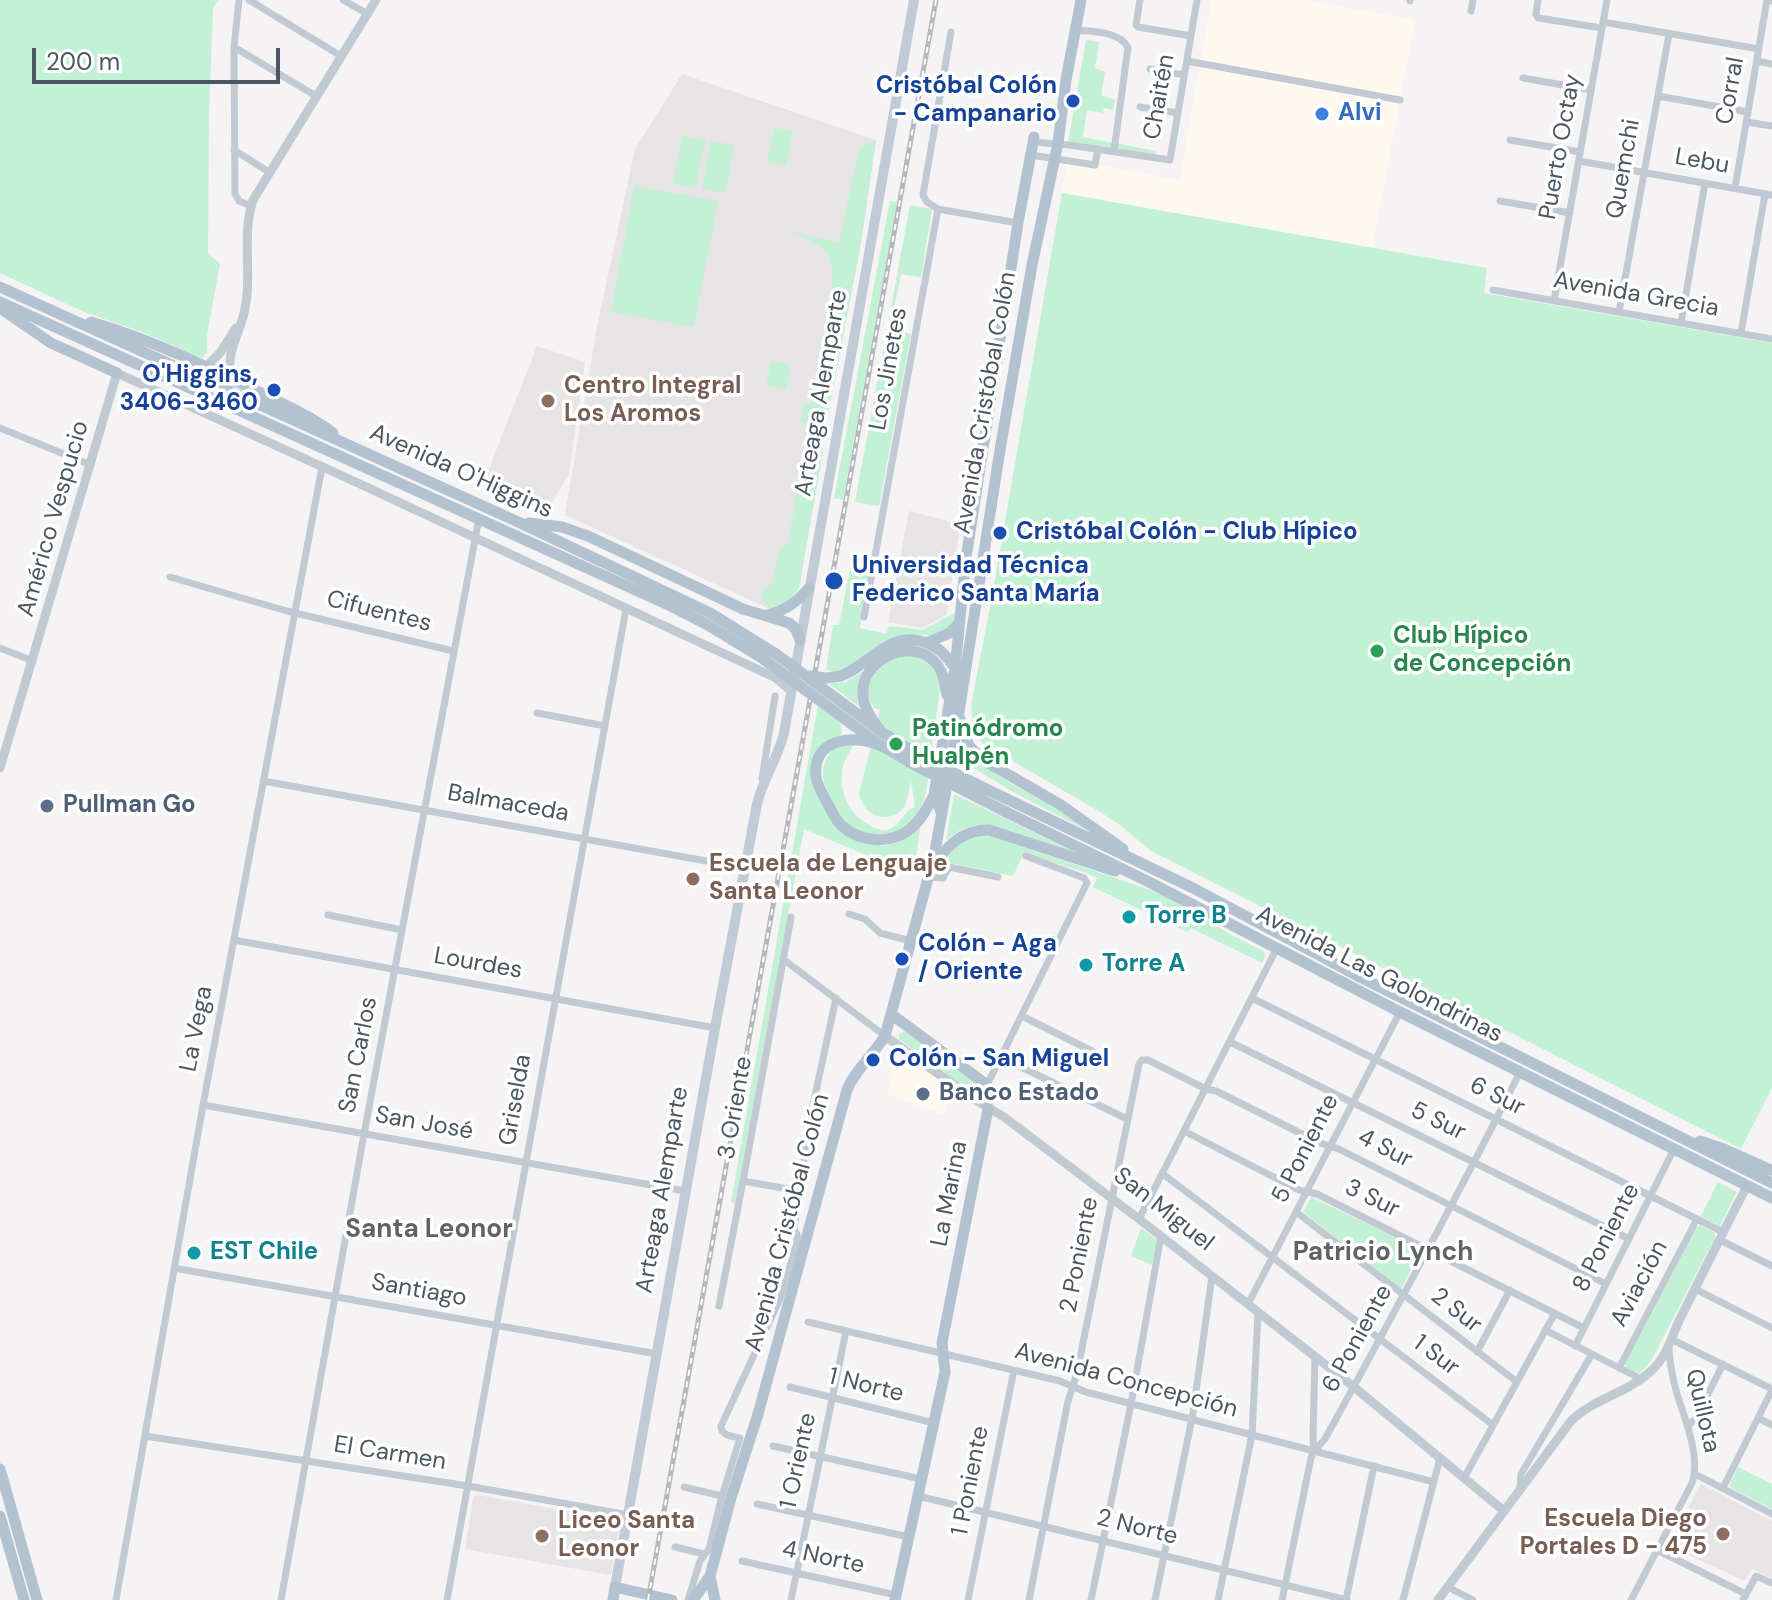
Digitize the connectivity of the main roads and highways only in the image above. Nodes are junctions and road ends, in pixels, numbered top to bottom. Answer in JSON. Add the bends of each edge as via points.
{"nodes":[{"id":1,"x":914,"y":0,"type":"edge"},
{"id":2,"x":1081,"y":0,"type":"edge"},
{"id":3,"x":1034,"y":139,"type":"road end"},
{"id":4,"x":0,"y":287,"type":"edge"},
{"id":5,"x":0,"y":305,"type":"edge"},
{"id":6,"x":63,"y":316,"type":"junction"},
{"id":7,"x":117,"y":373,"type":"road end"},
{"id":8,"x":352,"y":447,"type":"junction"},
{"id":9,"x":516,"y":521,"type":"junction"},
{"id":10,"x":809,"y":588,"type":"junction"},
{"id":11,"x":674,"y":601,"type":"junction"},
{"id":12,"x":766,"y":616,"type":"junction"},
{"id":13,"x":959,"y":622,"type":"junction"},
{"id":14,"x":800,"y":640,"type":"junction"},
{"id":15,"x":926,"y":643,"type":"junction"},
{"id":16,"x":955,"y":669,"type":"junction"},
{"id":17,"x":804,"y":675,"type":"junction"},
{"id":18,"x":962,"y":694,"type":"junction"},
{"id":19,"x":948,"y":708,"type":"junction"},
{"id":20,"x":959,"y":715,"type":"junction"},
{"id":21,"x":882,"y":739,"type":"junction"},
{"id":22,"x":934,"y":795,"type":"junction"},
{"id":23,"x":1007,"y":806,"type":"junction"},
{"id":24,"x":942,"y":815,"type":"junction"},
{"id":25,"x":1139,"y":862,"type":"junction"},
{"id":26,"x":931,"y":874,"type":"junction"},
{"id":27,"x":1149,"y":882,"type":"junction"},
{"id":28,"x":1418,"y":1006,"type":"junction"},
{"id":29,"x":1400,"y":1012,"type":"junction"},
{"id":30,"x":891,"y":1014,"type":"junction"},
{"id":31,"x":1772,"y":1173,"type":"edge"},
{"id":32,"x":1772,"y":1198,"type":"edge"},
{"id":33,"x":0,"y":1469,"type":"edge"},
{"id":34,"x":0,"y":1516,"type":"edge"},
{"id":35,"x":710,"y":1576,"type":"junction"},
{"id":36,"x":615,"y":1587,"type":"junction"},
{"id":37,"x":896,"y":1597,"type":"edge"},
{"id":38,"x":24,"y":1600,"type":"edge"},
{"id":39,"x":37,"y":1600,"type":"edge"},
{"id":40,"x":613,"y":1600,"type":"edge"},
{"id":41,"x":672,"y":1600,"type":"edge"},
{"id":42,"x":691,"y":1600,"type":"edge"},
{"id":43,"x":715,"y":1600,"type":"edge"}],
"edges":[{"from":1,"to":10,"type":"main road","name":"Arteaga Alemparte"},
{"from":2,"to":18,"type":"main road","name":"Avenida Cristóbal Colón"},
{"from":3,"to":13,"type":"main road","name":"Avenida Cristóbal Colón"},
{"from":4,"to":6,"type":"main road","name":"Avenida O'Higgins"},
{"from":5,"to":7,"type":"main road","via":[[51,343]]},
{"from":5,"to":11,"type":"main road","name":"Avenida O'Higgins"},
{"from":6,"to":8,"type":"main road","name":"Avenida O'Higgins"},
{"from":6,"to":8,"type":"main road","via":[[118,331],[232,379],[308,417]]},
{"from":8,"to":9,"type":"main road","name":"Avenida O'Higgins"},
{"from":9,"to":11,"type":"main road","name":"Avenida O'Higgins"},
{"from":9,"to":12,"type":"main road","via":[[580,532]]},
{"from":10,"to":12,"type":"main road","via":[[792,606]]},
{"from":10,"to":14,"type":"main road","name":"Arteaga Alemparte"},
{"from":11,"to":17,"type":"main road","name":"Avenida O'Higgins","bridge":true,"via":[[710,613]]},
{"from":11,"to":21,"type":"main road","name":"Avenida O'Higgins","bridge":true},
{"from":12,"to":14,"type":"main road","via":[[792,624]]},
{"from":13,"to":15,"type":"main road","via":[[950,633]]},
{"from":13,"to":16,"type":"main road","name":"Avenida Cristóbal Colón"},
{"from":14,"to":36,"type":"main road","name":"Arteaga Alemparte","via":[[782,743],[761,789],[745,868]]},
{"from":15,"to":16,"type":"main road","via":[[944,653]]},
{"from":15,"to":17,"type":"main road","bridge":true,"via":[[893,643],[841,676]]},
{"from":16,"to":18,"type":"main road"},
{"from":16,"to":19,"type":"main road","name":"Avenida Cristóbal Colón"},
{"from":17,"to":21,"type":"main road","name":"Avenida O'Higgins","bridge":true},
{"from":18,"to":20,"type":"main road","name":"Avenida Cristóbal Colón"},
{"from":19,"to":21,"type":"main road","bridge":true,"via":[[940,670],[929,657],[896,652],[866,677],[863,695]]},
{"from":19,"to":22,"type":"main road","name":"Avenida Cristóbal Colón"},
{"from":20,"to":24,"type":"main road","name":"Avenida Cristóbal Colón"},
{"from":20,"to":25,"type":"main road","via":[[978,755],[1080,817]]},
{"from":21,"to":22,"type":"main road","via":[[837,741],[819,757],[816,779],[841,824],[871,839],[897,837],[919,820]]},
{"from":21,"to":23,"type":"main road","name":"Avenida Las Golondrinas","bridge":true,"via":[[942,780]]},
{"from":22,"to":24,"type":"main road"},
{"from":23,"to":25,"type":"main road","name":"Avenida Las Golondrinas"},
{"from":23,"to":27,"type":"main road","name":"Avenida Las Golondrinas"},
{"from":24,"to":26,"type":"main road","name":"Avenida Cristóbal Colón"},
{"from":25,"to":28,"type":"main road","name":"Avenida Las Golondrinas"},
{"from":26,"to":27,"type":"main road","via":[[958,838],[989,830]]},
{"from":26,"to":30,"type":"main road","name":"Avenida Cristóbal Colón"},
{"from":27,"to":29,"type":"main road","name":"Avenida Las Golondrinas"},
{"from":28,"to":29,"type":"main road"},
{"from":28,"to":31,"type":"main road","name":"Avenida Las Golondrinas","via":[[1680,1137]]},
{"from":29,"to":32,"type":"main road","name":"Avenida Las Golondrinas"},
{"from":30,"to":35,"type":"main road","name":"Avenida Cristóbal Colón","via":[[885,1036],[847,1090]]},
{"from":30,"to":37,"type":"main road","name":"La Marina","via":[[987,1085],[986,1126],[942,1343],[945,1372]]},
{"from":33,"to":39,"type":"main road"},
{"from":34,"to":38,"type":"main road"},
{"from":35,"to":42,"type":"main road","name":"Avenida Cristóbal Colón"},
{"from":35,"to":43,"type":"main road"},
{"from":36,"to":40,"type":"main road","name":"Arteaga Alemparte"},
{"from":36,"to":41,"type":"main road"}]}
